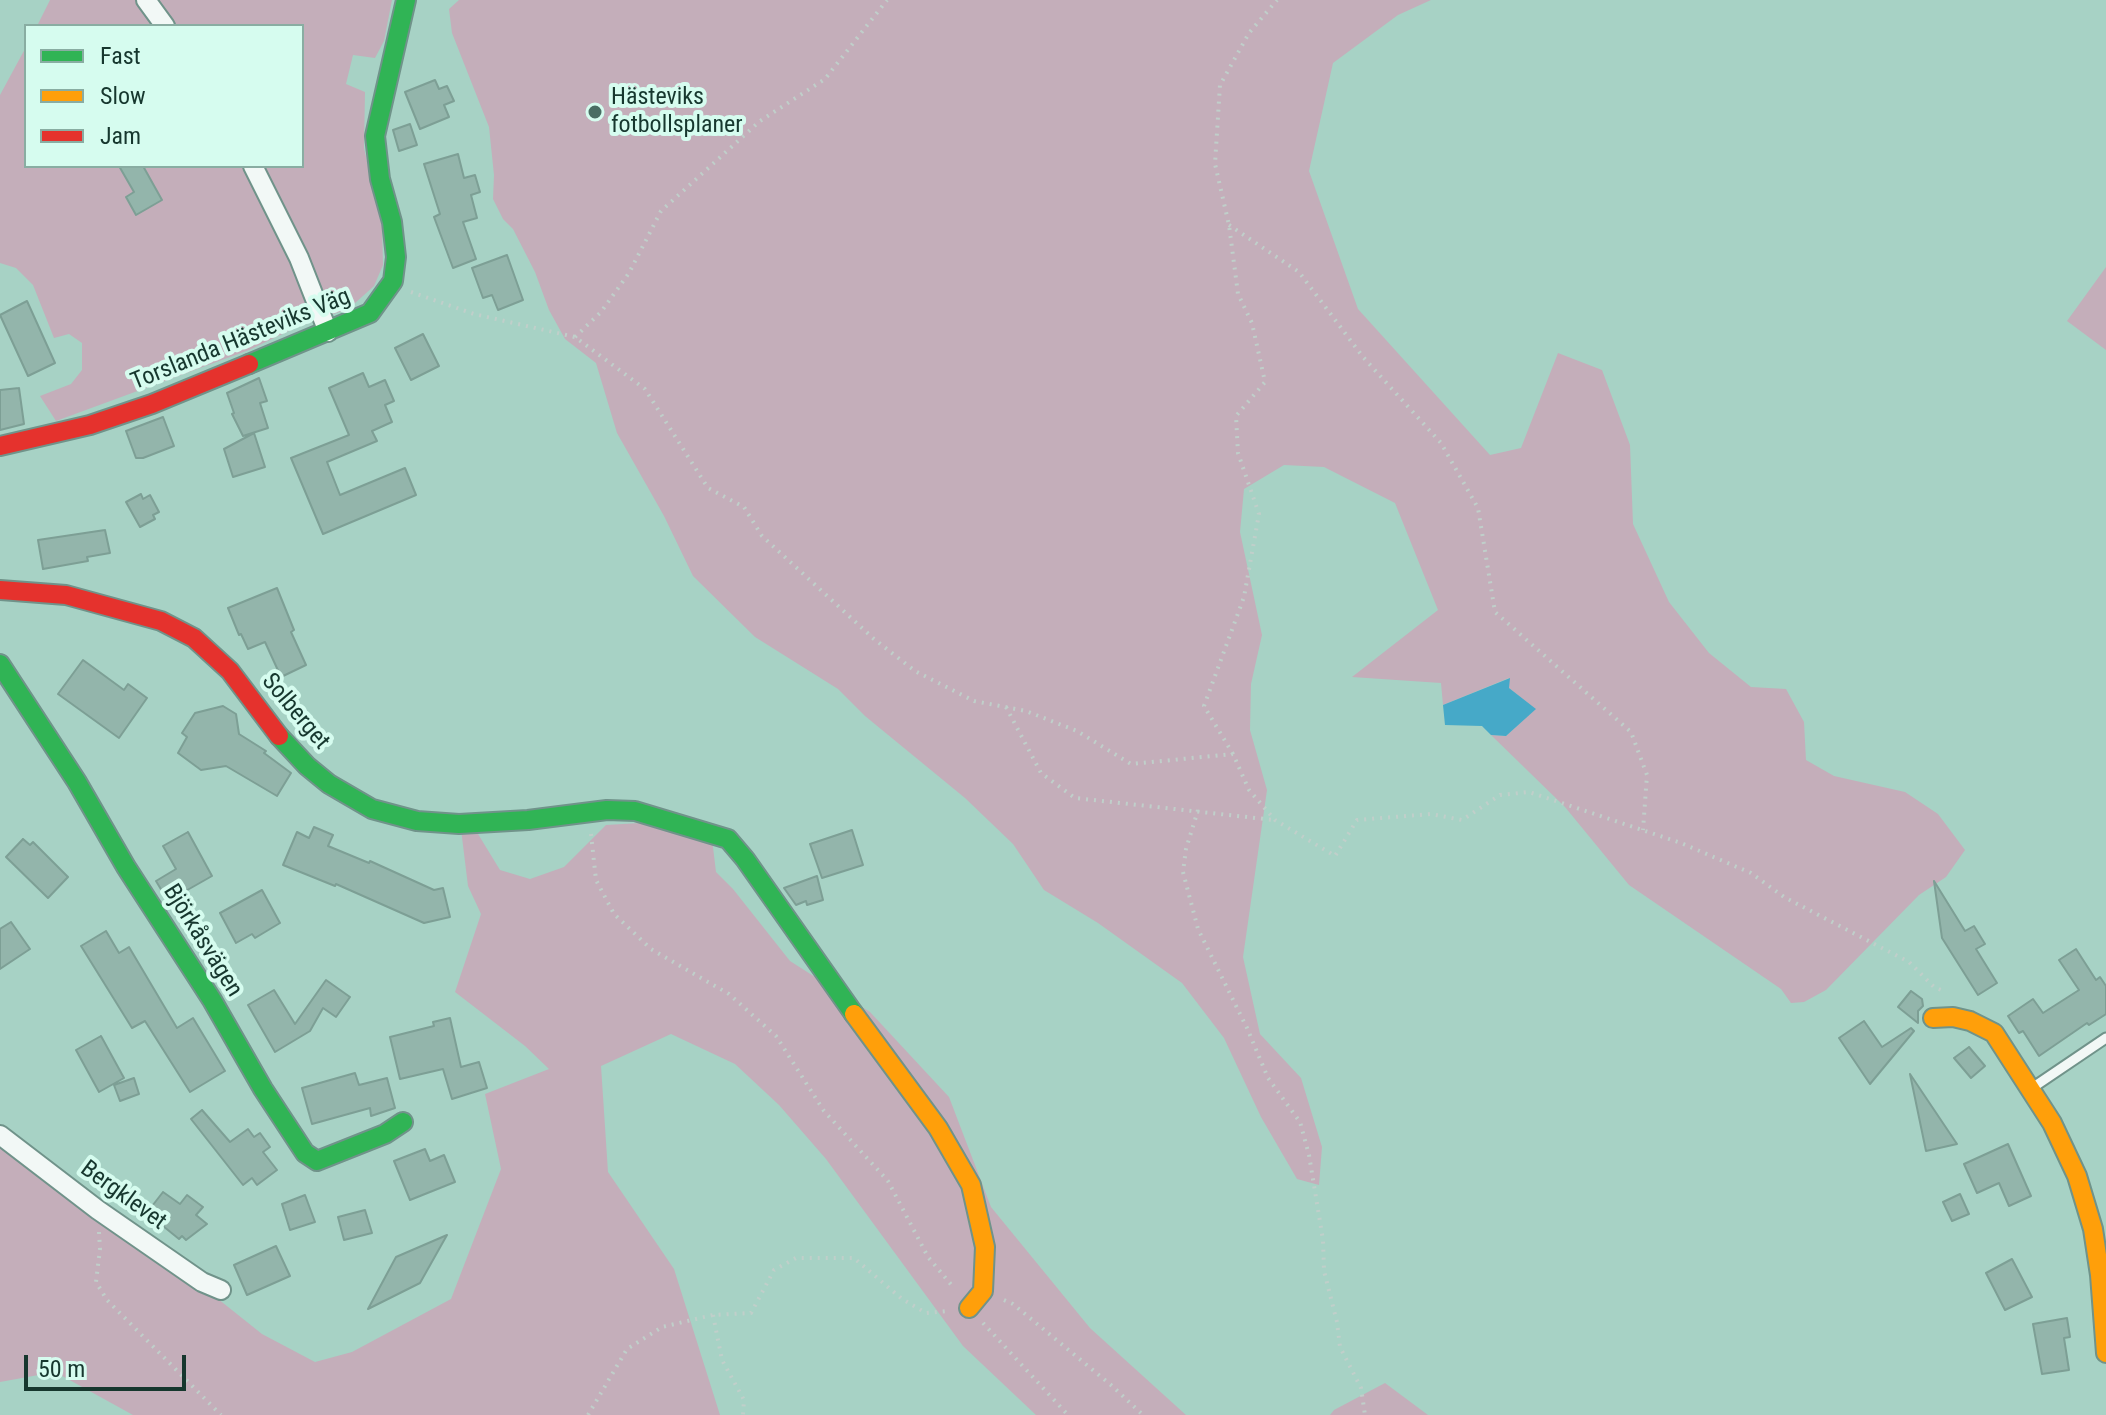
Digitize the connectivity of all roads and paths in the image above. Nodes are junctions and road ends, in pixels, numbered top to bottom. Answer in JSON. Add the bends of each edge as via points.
{"nodes":[{"id":1,"x":146,"y":0,"type":"edge"},
{"id":2,"x":406,"y":0,"type":"edge"},
{"id":3,"x":887,"y":0,"type":"edge"},
{"id":4,"x":1277,"y":0,"type":"edge"},
{"id":5,"x":164,"y":24,"type":"edge"},
{"id":6,"x":254,"y":168,"type":"edge"},
{"id":7,"x":1229,"y":225,"type":"junction"},
{"id":8,"x":393,"y":281,"type":"junction"},
{"id":9,"x":328,"y":332,"type":"junction"},
{"id":10,"x":575,"y":337,"type":"junction"},
{"id":11,"x":0,"y":446,"type":"edge"},
{"id":12,"x":0,"y":590,"type":"edge"},
{"id":13,"x":0,"y":664,"type":"edge"},
{"id":14,"x":1006,"y":707,"type":"junction"},
{"id":15,"x":1233,"y":754,"type":"junction"},
{"id":16,"x":1198,"y":810,"type":"junction"},
{"id":17,"x":595,"y":812,"type":"junction"},
{"id":18,"x":1275,"y":820,"type":"junction"},
{"id":19,"x":1643,"y":831,"type":"junction"},
{"id":20,"x":1933,"y":1018,"type":"dead end"},
{"id":21,"x":1970,"y":1021,"type":"junction"},
{"id":22,"x":2106,"y":1038,"type":"edge"},
{"id":23,"x":2029,"y":1090,"type":"junction"},
{"id":24,"x":403,"y":1122,"type":"dead end"},
{"id":25,"x":0,"y":1135,"type":"edge"},
{"id":26,"x":98,"y":1210,"type":"junction"},
{"id":27,"x":2100,"y":1228,"type":"edge"},
{"id":28,"x":221,"y":1290,"type":"dead end"},
{"id":29,"x":983,"y":1291,"type":"junction"},
{"id":30,"x":969,"y":1308,"type":"junction"},
{"id":31,"x":713,"y":1315,"type":"junction"},
{"id":32,"x":2106,"y":1353,"type":"edge"},
{"id":33,"x":221,"y":1415,"type":"edge"},
{"id":34,"x":588,"y":1415,"type":"edge"},
{"id":35,"x":743,"y":1415,"type":"edge"},
{"id":36,"x":1068,"y":1415,"type":"edge"},
{"id":37,"x":1143,"y":1415,"type":"edge"},
{"id":38,"x":1365,"y":1415,"type":"edge"}],
"edges":[{"from":1,"to":5,"type":"street"},
{"from":2,"to":8,"type":"street","via":[[375,136],[395,245]]},
{"from":3,"to":10,"type":"path","via":[[825,79],[760,121],[661,211],[629,273]]},
{"from":4,"to":7,"type":"path","via":[[1249,33],[1220,85],[1215,164]]},
{"from":6,"to":9,"type":"street","via":[[299,258]]},
{"from":7,"to":15,"type":"path","via":[[1238,294],[1252,323],[1265,382],[1236,416],[1238,453],[1259,514],[1244,597],[1204,706]]},
{"from":7,"to":19,"type":"path","via":[[1299,272],[1363,357],[1441,443],[1478,508],[1495,612],[1631,732],[1647,775]]},
{"from":8,"to":9,"type":"street","name":"Torslanda Hästeviks Väg","via":[[370,313]]},
{"from":8,"to":10,"type":"path","via":[[474,314]]},
{"from":9,"to":11,"type":"street","name":"Torslanda Hästeviks Väg","via":[[152,404]]},
{"from":10,"to":14,"type":"path","via":[[645,389],[708,488],[744,507],[762,536],[874,639],[915,671],[974,701]]},
{"from":12,"to":17,"type":"street","name":"Solberget","via":[[66,595],[161,621],[194,638],[230,671],[301,761],[372,809],[417,821],[459,824]]},
{"from":13,"to":24,"type":"street","name":"Björkåsvägen","via":[[305,1153],[317,1161]]},
{"from":14,"to":15,"type":"path","via":[[1077,731],[1131,764]]},
{"from":14,"to":16,"type":"path","via":[[1041,773],[1075,798]]},
{"from":15,"to":18,"type":"path","via":[[1249,790]]},
{"from":16,"to":18,"type":"path"},
{"from":16,"to":38,"type":"path","via":[[1183,872],[1198,929],[1268,1078],[1300,1122],[1340,1347],[1361,1388]]},
{"from":17,"to":29,"type":"street","name":"Solberget","via":[[635,811],[728,839],[745,859],[938,1128],[971,1185],[985,1247]]},
{"from":17,"to":30,"type":"path","via":[[591,838],[596,880],[614,914],[651,949],[729,994],[776,1036],[824,1111],[888,1181],[928,1257]]},
{"from":18,"to":19,"type":"path","via":[[1335,856],[1357,820],[1431,814],[1462,820],[1500,795],[1529,792]]},
{"from":19,"to":21,"type":"path","via":[[1751,873],[1784,897],[1909,962],[1934,987],[1955,996]]},
{"from":20,"to":21,"type":"street"},
{"from":21,"to":23,"type":"street","via":[[1994,1033]]},
{"from":22,"to":23,"type":"lane"},
{"from":23,"to":27,"type":"street","via":[[2052,1123]]},
{"from":25,"to":26,"type":"street","name":"Bergklevet"},
{"from":26,"to":28,"type":"street","name":"Bergklevet"},
{"from":26,"to":33,"type":"path","via":[[96,1282],[107,1300]]},
{"from":27,"to":32,"type":"street"},
{"from":29,"to":30,"type":"street"},
{"from":29,"to":37,"type":"path","via":[[1013,1304]]},
{"from":30,"to":31,"type":"path","via":[[926,1313],[854,1258],[796,1258],[774,1270],[751,1313]]},
{"from":30,"to":36,"type":"path"},
{"from":31,"to":34,"type":"path","via":[[662,1327],[627,1349]]},
{"from":31,"to":35,"type":"path","via":[[722,1360],[744,1400]]}]}
